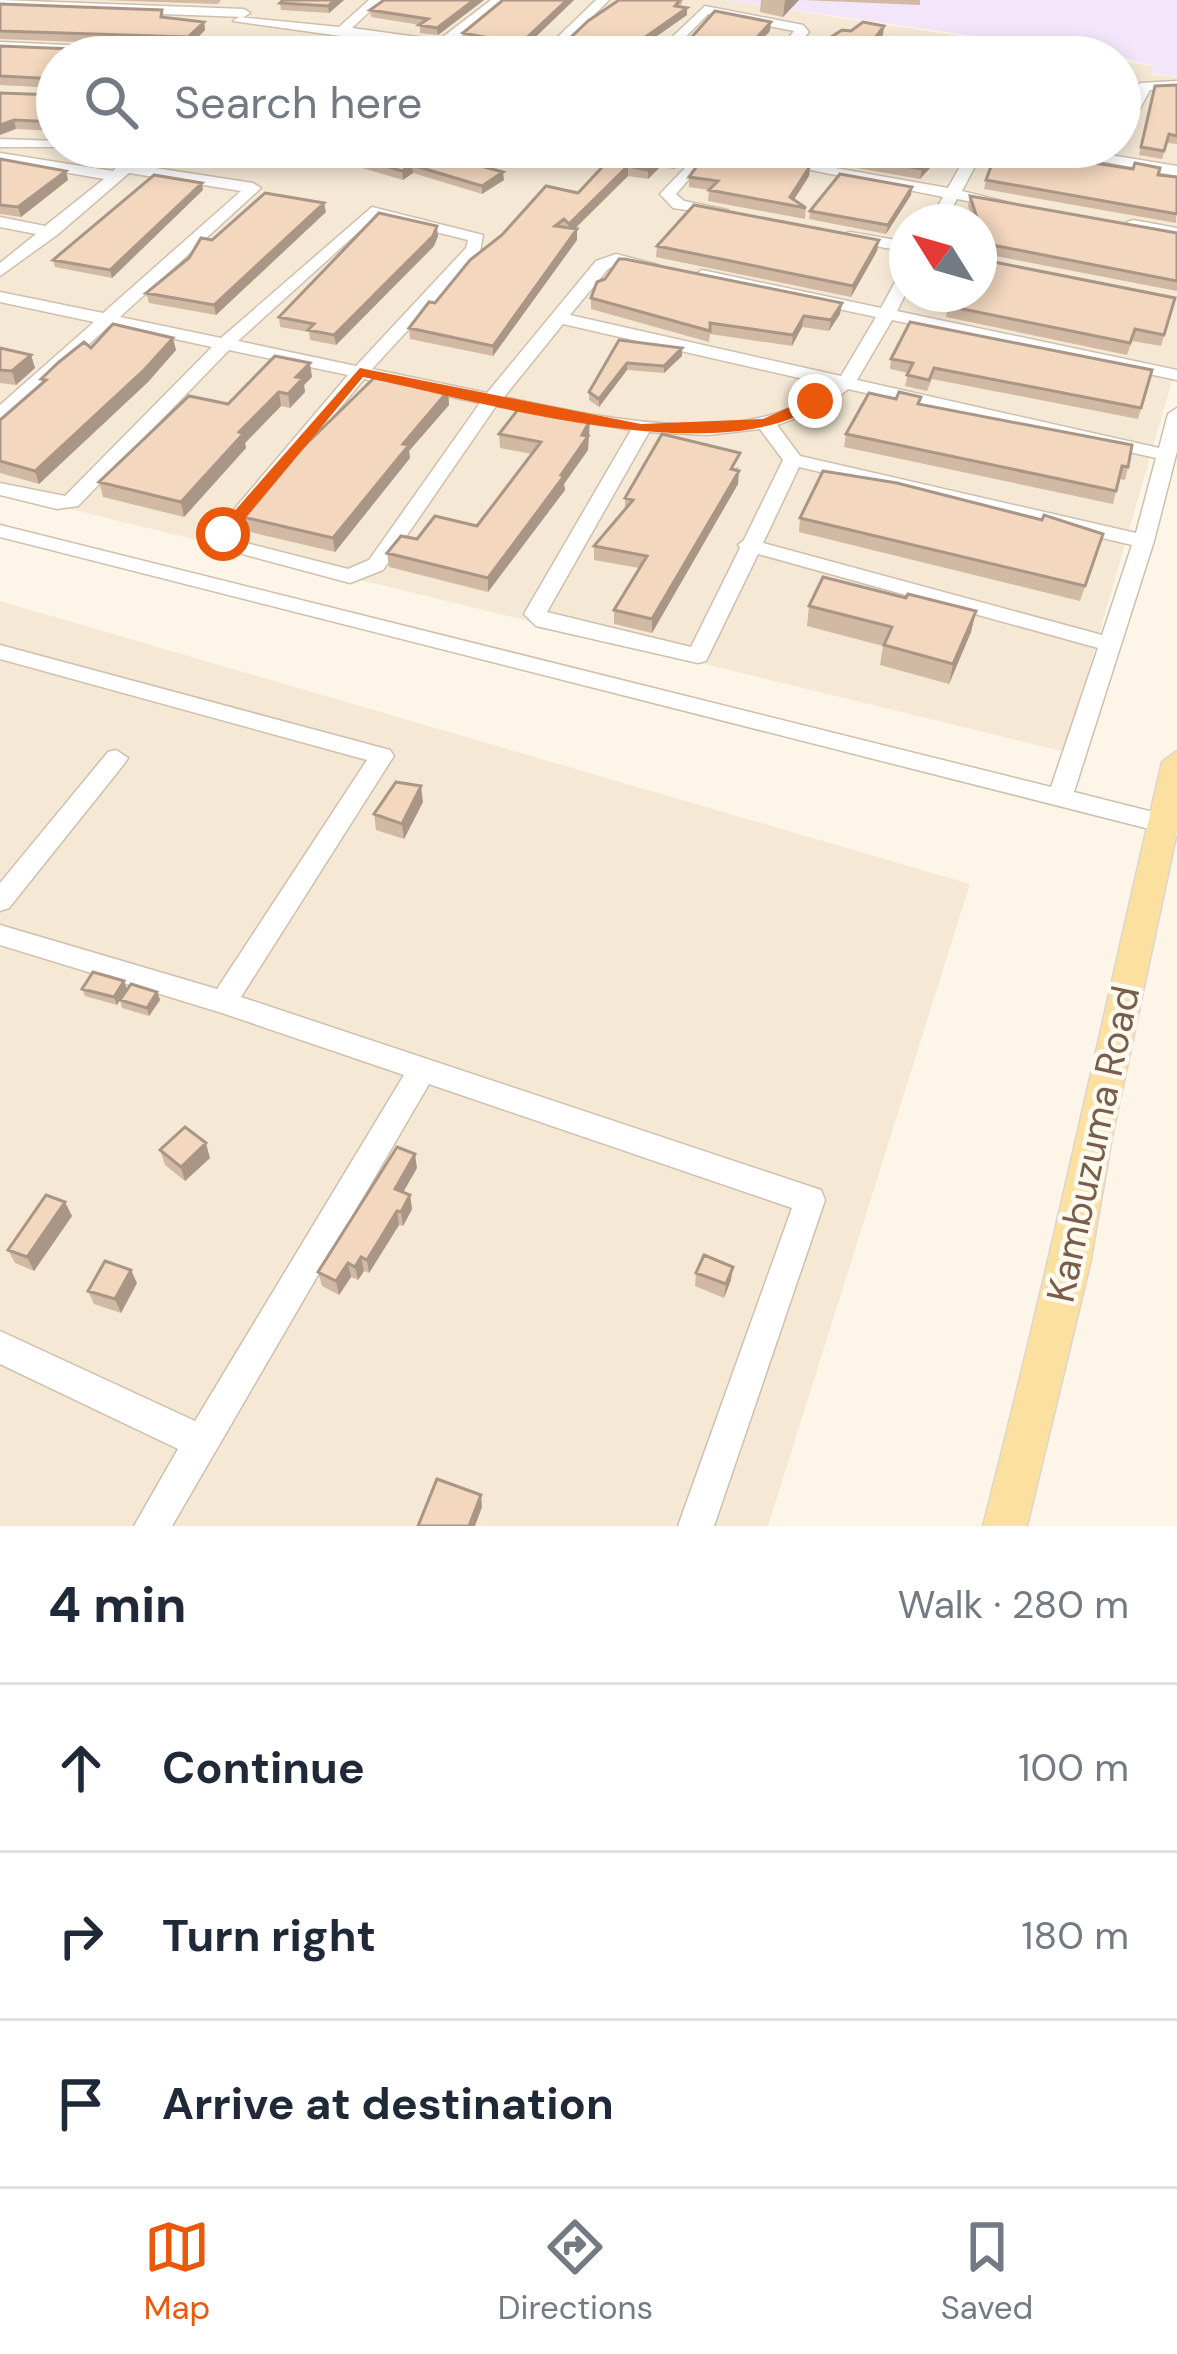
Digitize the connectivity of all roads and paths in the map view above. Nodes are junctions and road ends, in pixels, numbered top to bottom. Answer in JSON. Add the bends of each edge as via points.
{"nodes":[{"id":1,"x":376,"y":0,"type":"edge"},
{"id":2,"x":499,"y":0,"type":"edge"},
{"id":3,"x":602,"y":0,"type":"edge"},
{"id":4,"x":0,"y":4,"type":"edge"},
{"id":5,"x":245,"y":11,"type":"edge"},
{"id":6,"x":343,"y":30,"type":"junction"},
{"id":7,"x":227,"y":36,"type":"edge"},
{"id":8,"x":386,"y":36,"type":"edge"},
{"id":9,"x":453,"y":36,"type":"edge"},
{"id":10,"x":565,"y":36,"type":"edge"},
{"id":11,"x":679,"y":36,"type":"edge"},
{"id":12,"x":799,"y":36,"type":"edge"},
{"id":13,"x":0,"y":46,"type":"edge"},
{"id":14,"x":36,"y":48,"type":"edge"},
{"id":15,"x":1177,"y":85,"type":"edge"},
{"id":16,"x":1141,"y":93,"type":"edge"},
{"id":17,"x":0,"y":143,"type":"edge"},
{"id":18,"x":36,"y":144,"type":"edge"},
{"id":19,"x":0,"y":157,"type":"edge"},
{"id":20,"x":36,"y":161,"type":"edge"},
{"id":21,"x":1141,"y":161,"type":"edge"},
{"id":22,"x":89,"y":168,"type":"edge"},
{"id":23,"x":124,"y":168,"type":"edge"},
{"id":24,"x":688,"y":168,"type":"edge"},
{"id":25,"x":805,"y":168,"type":"edge"},
{"id":26,"x":967,"y":168,"type":"edge"},
{"id":27,"x":1177,"y":171,"type":"edge"},
{"id":28,"x":121,"y":172,"type":"junction"},
{"id":29,"x":953,"y":194,"type":"junction"},
{"id":30,"x":947,"y":204,"type":"edge"},
{"id":31,"x":1018,"y":205,"type":"edge"},
{"id":32,"x":747,"y":218,"type":"edge"},
{"id":33,"x":1108,"y":221,"type":"edge"},
{"id":34,"x":0,"y":222,"type":"edge"},
{"id":35,"x":50,"y":232,"type":"junction"},
{"id":36,"x":1177,"y":233,"type":"edge"},
{"id":37,"x":838,"y":235,"type":"edge"},
{"id":38,"x":889,"y":244,"type":"edge"},
{"id":39,"x":668,"y":268,"type":"edge"},
{"id":40,"x":0,"y":271,"type":"edge"},
{"id":41,"x":690,"y":273,"type":"edge"},
{"id":42,"x":0,"y":297,"type":"edge"},
{"id":43,"x":889,"y":306,"type":"edge"},
{"id":44,"x":886,"y":311,"type":"junction"},
{"id":45,"x":556,"y":317,"type":"junction"},
{"id":46,"x":108,"y":318,"type":"junction"},
{"id":47,"x":227,"y":342,"type":"junction"},
{"id":48,"x":360,"y":372,"type":"junction"},
{"id":49,"x":1177,"y":375,"type":"edge"},
{"id":50,"x":846,"y":381,"type":"junction"},
{"id":51,"x":492,"y":399,"type":"junction"},
{"id":52,"x":1177,"y":414,"type":"edge"},
{"id":53,"x":0,"y":415,"type":"edge"},
{"id":54,"x":766,"y":424,"type":"junction"},
{"id":55,"x":641,"y":429,"type":"junction"},
{"id":56,"x":1166,"y":455,"type":"junction"},
{"id":57,"x":793,"y":460,"type":"junction"},
{"id":58,"x":0,"y":489,"type":"edge"},
{"id":59,"x":0,"y":531,"type":"edge"},
{"id":60,"x":1144,"y":541,"type":"junction"},
{"id":61,"x":748,"y":544,"type":"junction"},
{"id":62,"x":1110,"y":644,"type":"junction"},
{"id":63,"x":0,"y":652,"type":"edge"},
{"id":64,"x":698,"y":656,"type":"junction"},
{"id":65,"x":687,"y":701,"type":"junction"},
{"id":66,"x":116,"y":758,"type":"dead end"},
{"id":67,"x":1177,"y":762,"type":"edge"},
{"id":68,"x":1060,"y":797,"type":"junction"},
{"id":69,"x":1170,"y":825,"type":"edge"},
{"id":70,"x":0,"y":901,"type":"edge"},
{"id":71,"x":0,"y":934,"type":"edge"},
{"id":72,"x":223,"y":1002,"type":"junction"},
{"id":73,"x":422,"y":1070,"type":"junction"},
{"id":74,"x":0,"y":1348,"type":"edge"},
{"id":75,"x":201,"y":1442,"type":"junction"},
{"id":76,"x":152,"y":1526,"type":"edge"},
{"id":77,"x":696,"y":1526,"type":"edge"},
{"id":78,"x":1005,"y":1526,"type":"edge"}],
"edges":[{"from":1,"to":6,"type":"street"},
{"from":2,"to":9,"type":"street"},
{"from":3,"to":10,"type":"street"},
{"from":4,"to":5,"type":"street"},
{"from":5,"to":6,"type":"street"},
{"from":5,"to":7,"type":"street"},
{"from":6,"to":8,"type":"street"},
{"from":11,"to":12,"type":"street","via":[[705,10],[798,28]]},
{"from":13,"to":14,"type":"street"},
{"from":15,"to":16,"type":"street","via":[[1145,86]]},
{"from":17,"to":18,"type":"street"},
{"from":19,"to":20,"type":"street"},
{"from":21,"to":27,"type":"street"},
{"from":22,"to":28,"type":"street"},
{"from":23,"to":28,"type":"street"},
{"from":24,"to":32,"type":"street","via":[[668,194],[679,205]]},
{"from":25,"to":29,"type":"street"},
{"from":26,"to":29,"type":"street"},
{"from":28,"to":35,"type":"street"},
{"from":28,"to":46,"type":"street","via":[[253,188]]},
{"from":29,"to":30,"type":"street"},
{"from":29,"to":31,"type":"street"},
{"from":33,"to":36,"type":"street"},
{"from":34,"to":35,"type":"street"},
{"from":35,"to":40,"type":"street"},
{"from":37,"to":38,"type":"street"},
{"from":39,"to":45,"type":"street","via":[[608,261]]},
{"from":41,"to":44,"type":"street"},
{"from":42,"to":46,"type":"street"},
{"from":43,"to":44,"type":"street"},
{"from":44,"to":49,"type":"street"},
{"from":44,"to":50,"type":"street"},
{"from":45,"to":50,"type":"street"},
{"from":45,"to":51,"type":"street"},
{"from":46,"to":47,"type":"street"},
{"from":46,"to":53,"type":"street"},
{"from":47,"to":48,"type":"street"},
{"from":47,"to":48,"type":"street","via":[[372,212],[477,238]]},
{"from":47,"to":58,"type":"street","via":[[71,502]]},
{"from":48,"to":51,"type":"street"},
{"from":48,"to":51,"type":"street","via":[[224,542],[350,576],[370,571]]},
{"from":50,"to":54,"type":"street"},
{"from":50,"to":56,"type":"street"},
{"from":51,"to":55,"type":"street"},
{"from":52,"to":56,"type":"street"},
{"from":54,"to":55,"type":"street"},
{"from":54,"to":57,"type":"street"},
{"from":55,"to":64,"type":"street","via":[[535,614]]},
{"from":56,"to":60,"type":"street"},
{"from":57,"to":60,"type":"street"},
{"from":57,"to":61,"type":"street"},
{"from":59,"to":65,"type":"street"},
{"from":60,"to":62,"type":"street"},
{"from":61,"to":62,"type":"street"},
{"from":61,"to":64,"type":"street"},
{"from":62,"to":68,"type":"street"},
{"from":63,"to":72,"type":"street","via":[[382,756]]},
{"from":64,"to":65,"type":"street"},
{"from":65,"to":68,"type":"street"},
{"from":66,"to":70,"type":"street"},
{"from":67,"to":69,"type":"main road","name":"Kambuzuma Road"},
{"from":68,"to":69,"type":"street"},
{"from":69,"to":78,"type":"main road","name":"Kambuzuma Road"},
{"from":71,"to":72,"type":"street"},
{"from":72,"to":73,"type":"street"},
{"from":73,"to":75,"type":"street"},
{"from":73,"to":77,"type":"street","via":[[810,1200]]},
{"from":74,"to":75,"type":"street"},
{"from":75,"to":76,"type":"street"}]}
